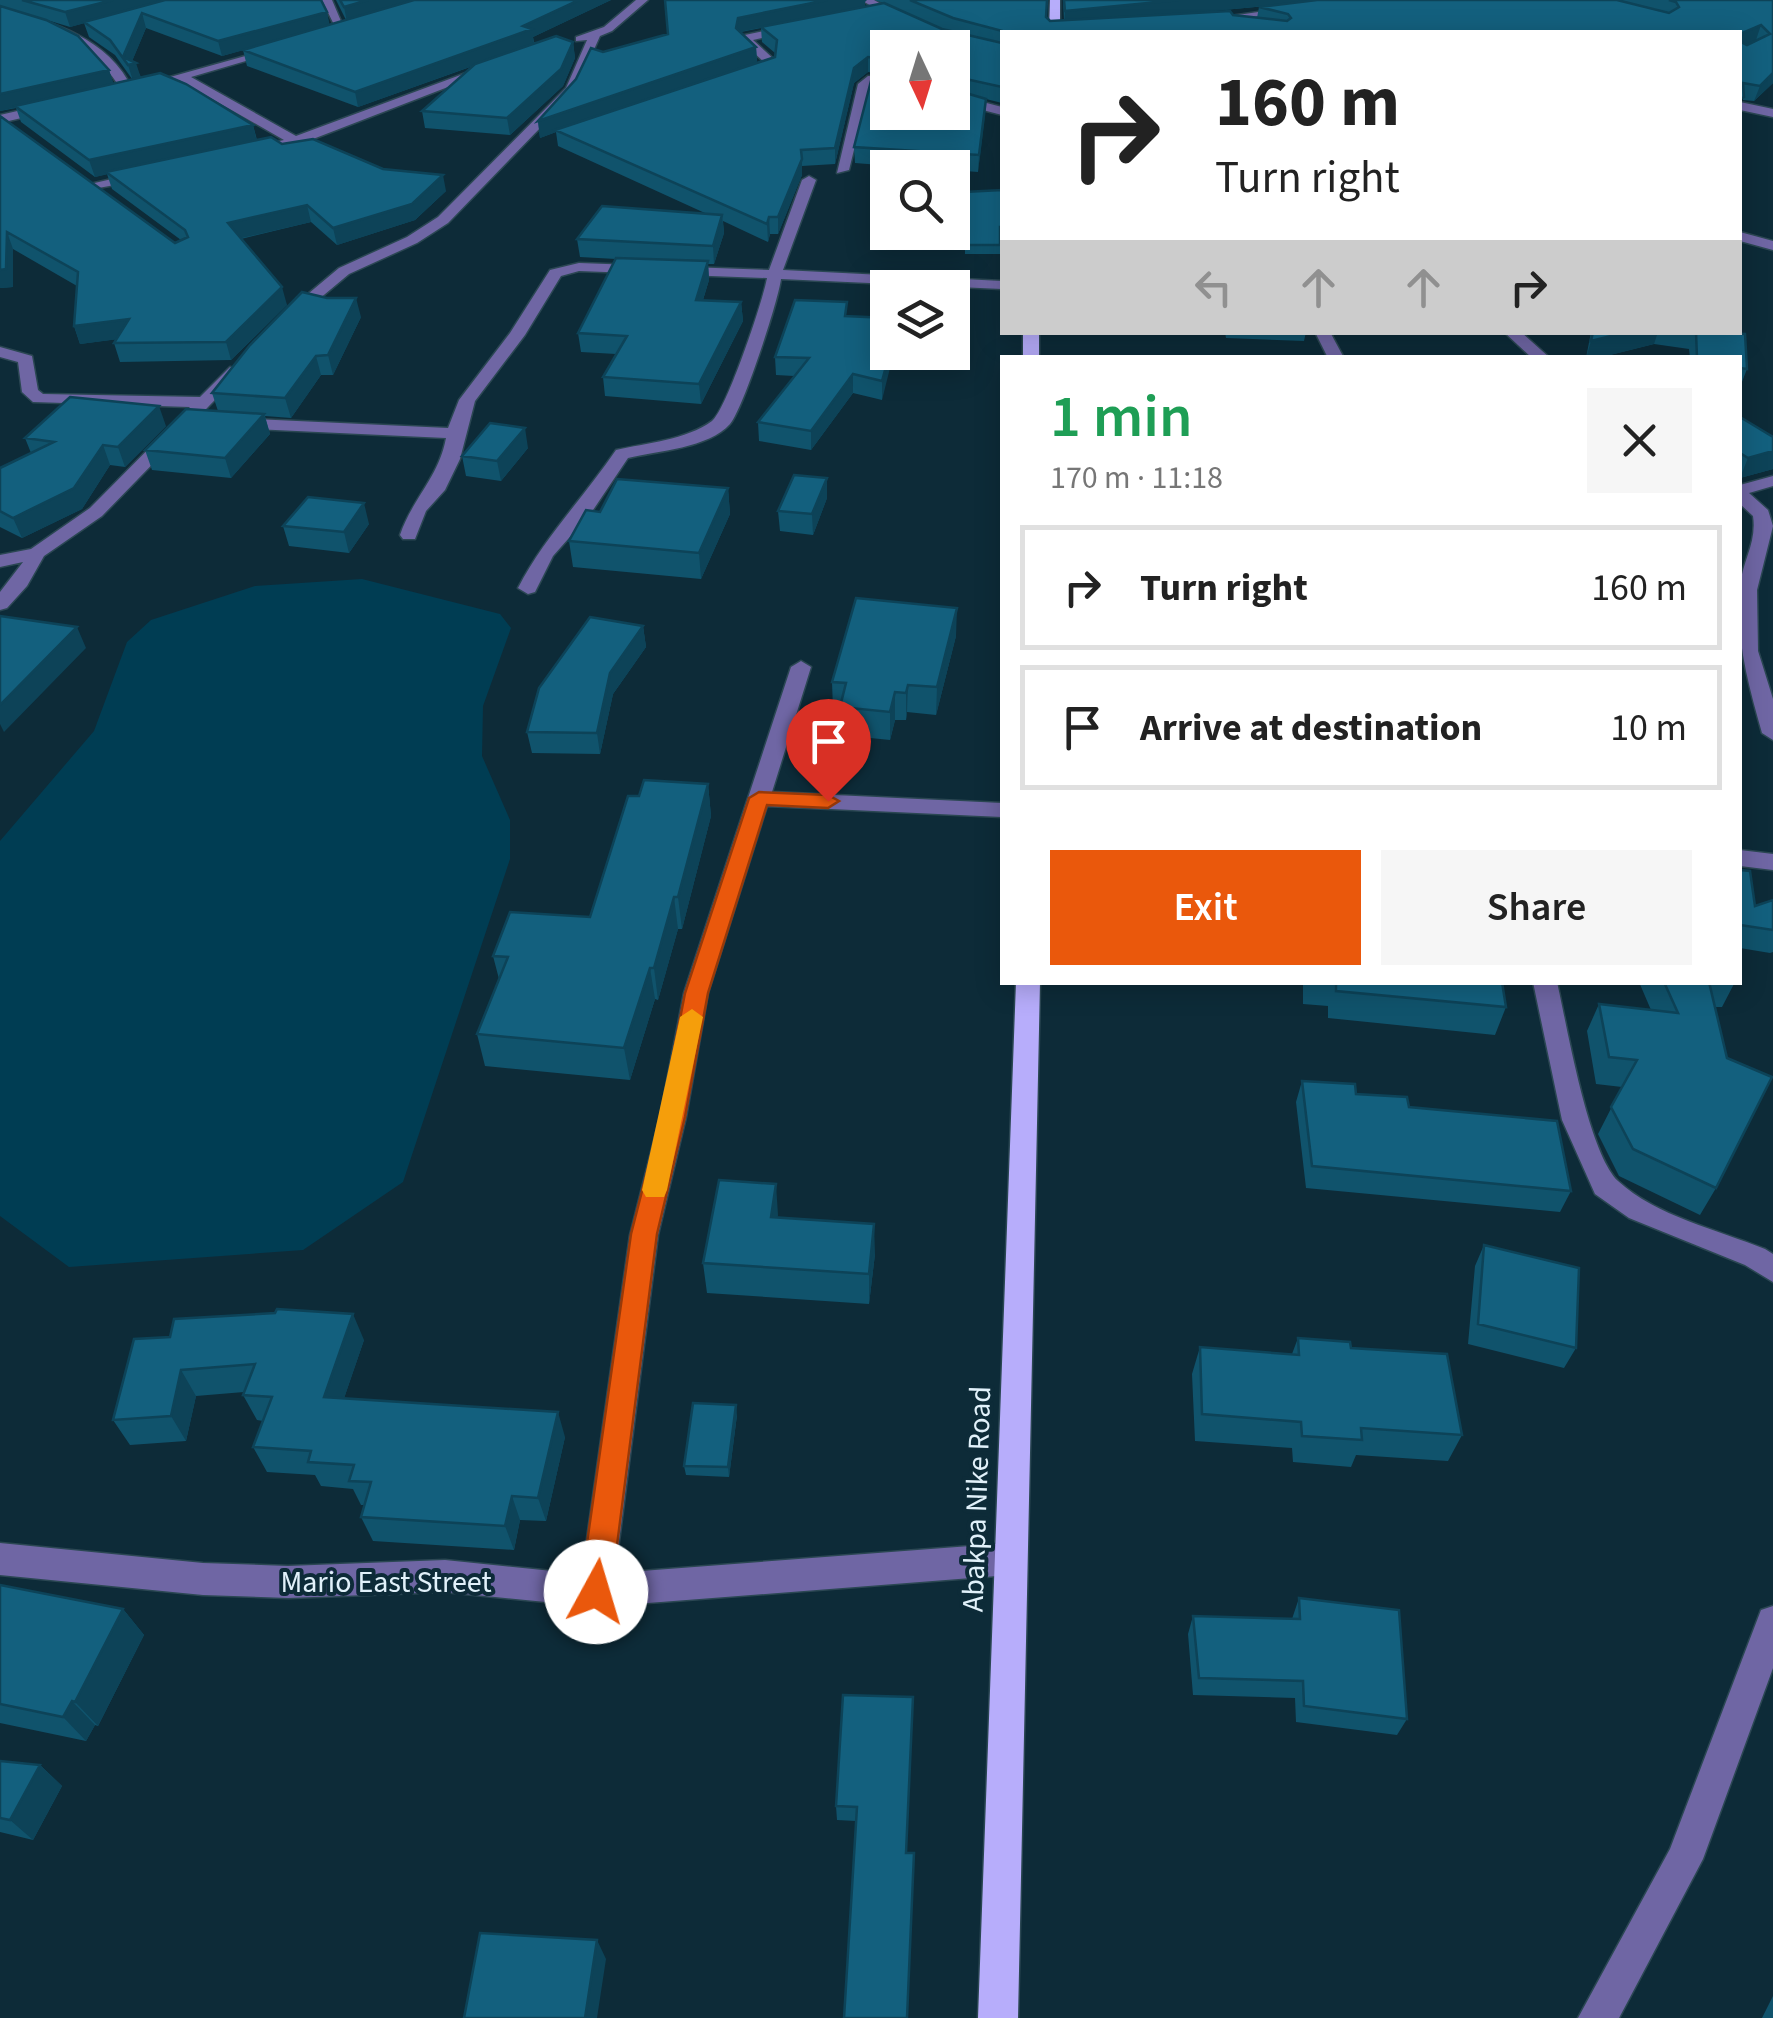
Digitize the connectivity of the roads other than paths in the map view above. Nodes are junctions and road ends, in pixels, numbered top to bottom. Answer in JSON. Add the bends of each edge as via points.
{"nodes":[{"id":1,"x":327,"y":0,"type":"edge"},
{"id":2,"x":642,"y":0,"type":"edge"},
{"id":3,"x":866,"y":0,"type":"edge"},
{"id":4,"x":1055,"y":0,"type":"edge"},
{"id":5,"x":1310,"y":7,"type":"edge"},
{"id":6,"x":882,"y":11,"type":"junction"},
{"id":7,"x":0,"y":12,"type":"edge"},
{"id":8,"x":864,"y":14,"type":"edge"},
{"id":9,"x":1210,"y":20,"type":"junction"},
{"id":10,"x":1192,"y":22,"type":"edge"},
{"id":11,"x":911,"y":24,"type":"edge"},
{"id":12,"x":808,"y":25,"type":"edge"},
{"id":13,"x":360,"y":26,"type":"edge"},
{"id":14,"x":1263,"y":29,"type":"edge"},
{"id":15,"x":88,"y":30,"type":"edge"},
{"id":16,"x":1055,"y":30,"type":"edge"},
{"id":17,"x":342,"y":31,"type":"junction"},
{"id":18,"x":69,"y":35,"type":"junction"},
{"id":19,"x":324,"y":36,"type":"edge"},
{"id":20,"x":595,"y":36,"type":"junction"},
{"id":21,"x":570,"y":41,"type":"edge"},
{"id":22,"x":289,"y":46,"type":"edge"},
{"id":23,"x":508,"y":62,"type":"edge"},
{"id":24,"x":182,"y":77,"type":"junction"},
{"id":25,"x":733,"y":78,"type":"edge"},
{"id":26,"x":870,"y":80,"type":"edge"},
{"id":27,"x":127,"y":90,"type":"junction"},
{"id":28,"x":109,"y":94,"type":"edge"},
{"id":29,"x":73,"y":102,"type":"edge"},
{"id":30,"x":970,"y":102,"type":"edge"},
{"id":31,"x":1742,"y":106,"type":"edge"},
{"id":32,"x":1000,"y":110,"type":"edge"},
{"id":33,"x":1773,"y":113,"type":"edge"},
{"id":34,"x":2,"y":119,"type":"edge"},
{"id":35,"x":18,"y":130,"type":"edge"},
{"id":36,"x":295,"y":140,"type":"junction"},
{"id":37,"x":529,"y":149,"type":"dead end"},
{"id":38,"x":245,"y":153,"type":"edge"},
{"id":39,"x":510,"y":155,"type":"junction"},
{"id":40,"x":842,"y":170,"type":"dead end"},
{"id":41,"x":160,"y":172,"type":"edge"},
{"id":42,"x":78,"y":174,"type":"edge"},
{"id":43,"x":809,"y":180,"type":"dead end"},
{"id":44,"x":93,"y":186,"type":"junction"},
{"id":45,"x":109,"y":197,"type":"edge"},
{"id":46,"x":1742,"y":237,"type":"edge"},
{"id":47,"x":1773,"y":246,"type":"edge"},
{"id":48,"x":775,"y":272,"type":"junction"},
{"id":49,"x":1000,"y":285,"type":"edge"},
{"id":50,"x":283,"y":322,"type":"edge"},
{"id":51,"x":1515,"y":335,"type":"edge"},
{"id":52,"x":0,"y":352,"type":"edge"},
{"id":53,"x":1539,"y":355,"type":"edge"},
{"id":54,"x":243,"y":362,"type":"edge"},
{"id":55,"x":202,"y":402,"type":"junction"},
{"id":56,"x":188,"y":420,"type":"junction"},
{"id":57,"x":455,"y":433,"type":"junction"},
{"id":58,"x":1773,"y":480,"type":"edge"},
{"id":59,"x":1742,"y":492,"type":"edge"},
{"id":60,"x":1742,"y":495,"type":"edge"},
{"id":61,"x":409,"y":535,"type":"dead end"},
{"id":62,"x":37,"y":554,"type":"junction"},
{"id":63,"x":0,"y":561,"type":"edge"},
{"id":64,"x":528,"y":588,"type":"dead end"},
{"id":65,"x":0,"y":604,"type":"edge"},
{"id":66,"x":801,"y":667,"type":"dead end"},
{"id":67,"x":1773,"y":734,"type":"edge"},
{"id":68,"x":759,"y":798,"type":"junction"},
{"id":69,"x":1000,"y":810,"type":"edge"},
{"id":70,"x":1742,"y":858,"type":"edge"},
{"id":71,"x":1773,"y":862,"type":"edge"},
{"id":72,"x":1028,"y":985,"type":"edge"},
{"id":73,"x":1546,"y":985,"type":"edge"},
{"id":74,"x":1773,"y":1270,"type":"edge"},
{"id":75,"x":1010,"y":1558,"type":"junction"},
{"id":76,"x":0,"y":1559,"type":"edge"},
{"id":77,"x":596,"y":1592,"type":"junction"},
{"id":78,"x":1773,"y":1622,"type":"edge"},
{"id":79,"x":998,"y":2018,"type":"edge"},
{"id":80,"x":1598,"y":2018,"type":"edge"}],
"edges":[{"from":1,"to":17,"type":"street"},
{"from":2,"to":20,"type":"street"},
{"from":3,"to":6,"type":"street"},
{"from":4,"to":16,"type":"main road"},
{"from":5,"to":9,"type":"street"},
{"from":6,"to":8,"type":"street"},
{"from":6,"to":11,"type":"street"},
{"from":7,"to":18,"type":"street"},
{"from":9,"to":10,"type":"street"},
{"from":9,"to":14,"type":"street"},
{"from":12,"to":25,"type":"street","via":[[744,38],[772,63]]},
{"from":13,"to":17,"type":"street"},
{"from":15,"to":18,"type":"street"},
{"from":17,"to":19,"type":"street"},
{"from":18,"to":27,"type":"street","via":[[123,75]]},
{"from":20,"to":21,"type":"street"},
{"from":20,"to":39,"type":"street","via":[[571,89]]},
{"from":22,"to":24,"type":"street"},
{"from":23,"to":36,"type":"street"},
{"from":24,"to":27,"type":"street"},
{"from":24,"to":36,"type":"street"},
{"from":26,"to":40,"type":"street"},
{"from":27,"to":28,"type":"street"},
{"from":29,"to":34,"type":"street"},
{"from":30,"to":32,"type":"street"},
{"from":31,"to":33,"type":"street"},
{"from":34,"to":35,"type":"street"},
{"from":36,"to":38,"type":"street"},
{"from":37,"to":39,"type":"street"},
{"from":39,"to":50,"type":"street","via":[[443,220],[344,272]]},
{"from":41,"to":44,"type":"street"},
{"from":42,"to":44,"type":"street"},
{"from":43,"to":48,"type":"street"},
{"from":44,"to":45,"type":"street"},
{"from":46,"to":47,"type":"street"},
{"from":48,"to":49,"type":"street"},
{"from":48,"to":57,"type":"street","via":[[579,267],[555,273],[468,400]]},
{"from":48,"to":64,"type":"street","via":[[770,302],[722,422],[698,436],[622,454],[545,554]]},
{"from":51,"to":53,"type":"street"},
{"from":52,"to":55,"type":"street","via":[[26,359],[30,392],[39,398]]},
{"from":54,"to":55,"type":"street"},
{"from":55,"to":56,"type":"street"},
{"from":56,"to":57,"type":"street"},
{"from":56,"to":62,"type":"street","via":[[96,512]]},
{"from":57,"to":61,"type":"street","via":[[451,459]]},
{"from":58,"to":59,"type":"street"},
{"from":60,"to":67,"type":"street","via":[[1762,514],[1766,532],[1747,590],[1748,651]]},
{"from":62,"to":63,"type":"street"},
{"from":62,"to":65,"type":"street"},
{"from":66,"to":68,"type":"street"},
{"from":68,"to":69,"type":"street"},
{"from":68,"to":77,"type":"street","via":[[696,993],[644,1234]]},
{"from":70,"to":71,"type":"street"},
{"from":72,"to":75,"type":"main road","name":"Abakpa Nike Road"},
{"from":73,"to":74,"type":"street","via":[[1575,1120],[1605,1186],[1639,1210]]},
{"from":75,"to":77,"type":"street","name":"Mario East Street"},
{"from":75,"to":79,"type":"main road","name":"Abakpa Nike Road"},
{"from":76,"to":77,"type":"street","name":"Mario East Street","via":[[203,1578],[446,1576]]},
{"from":78,"to":80,"type":"street","via":[[1684,1859]]}]}
